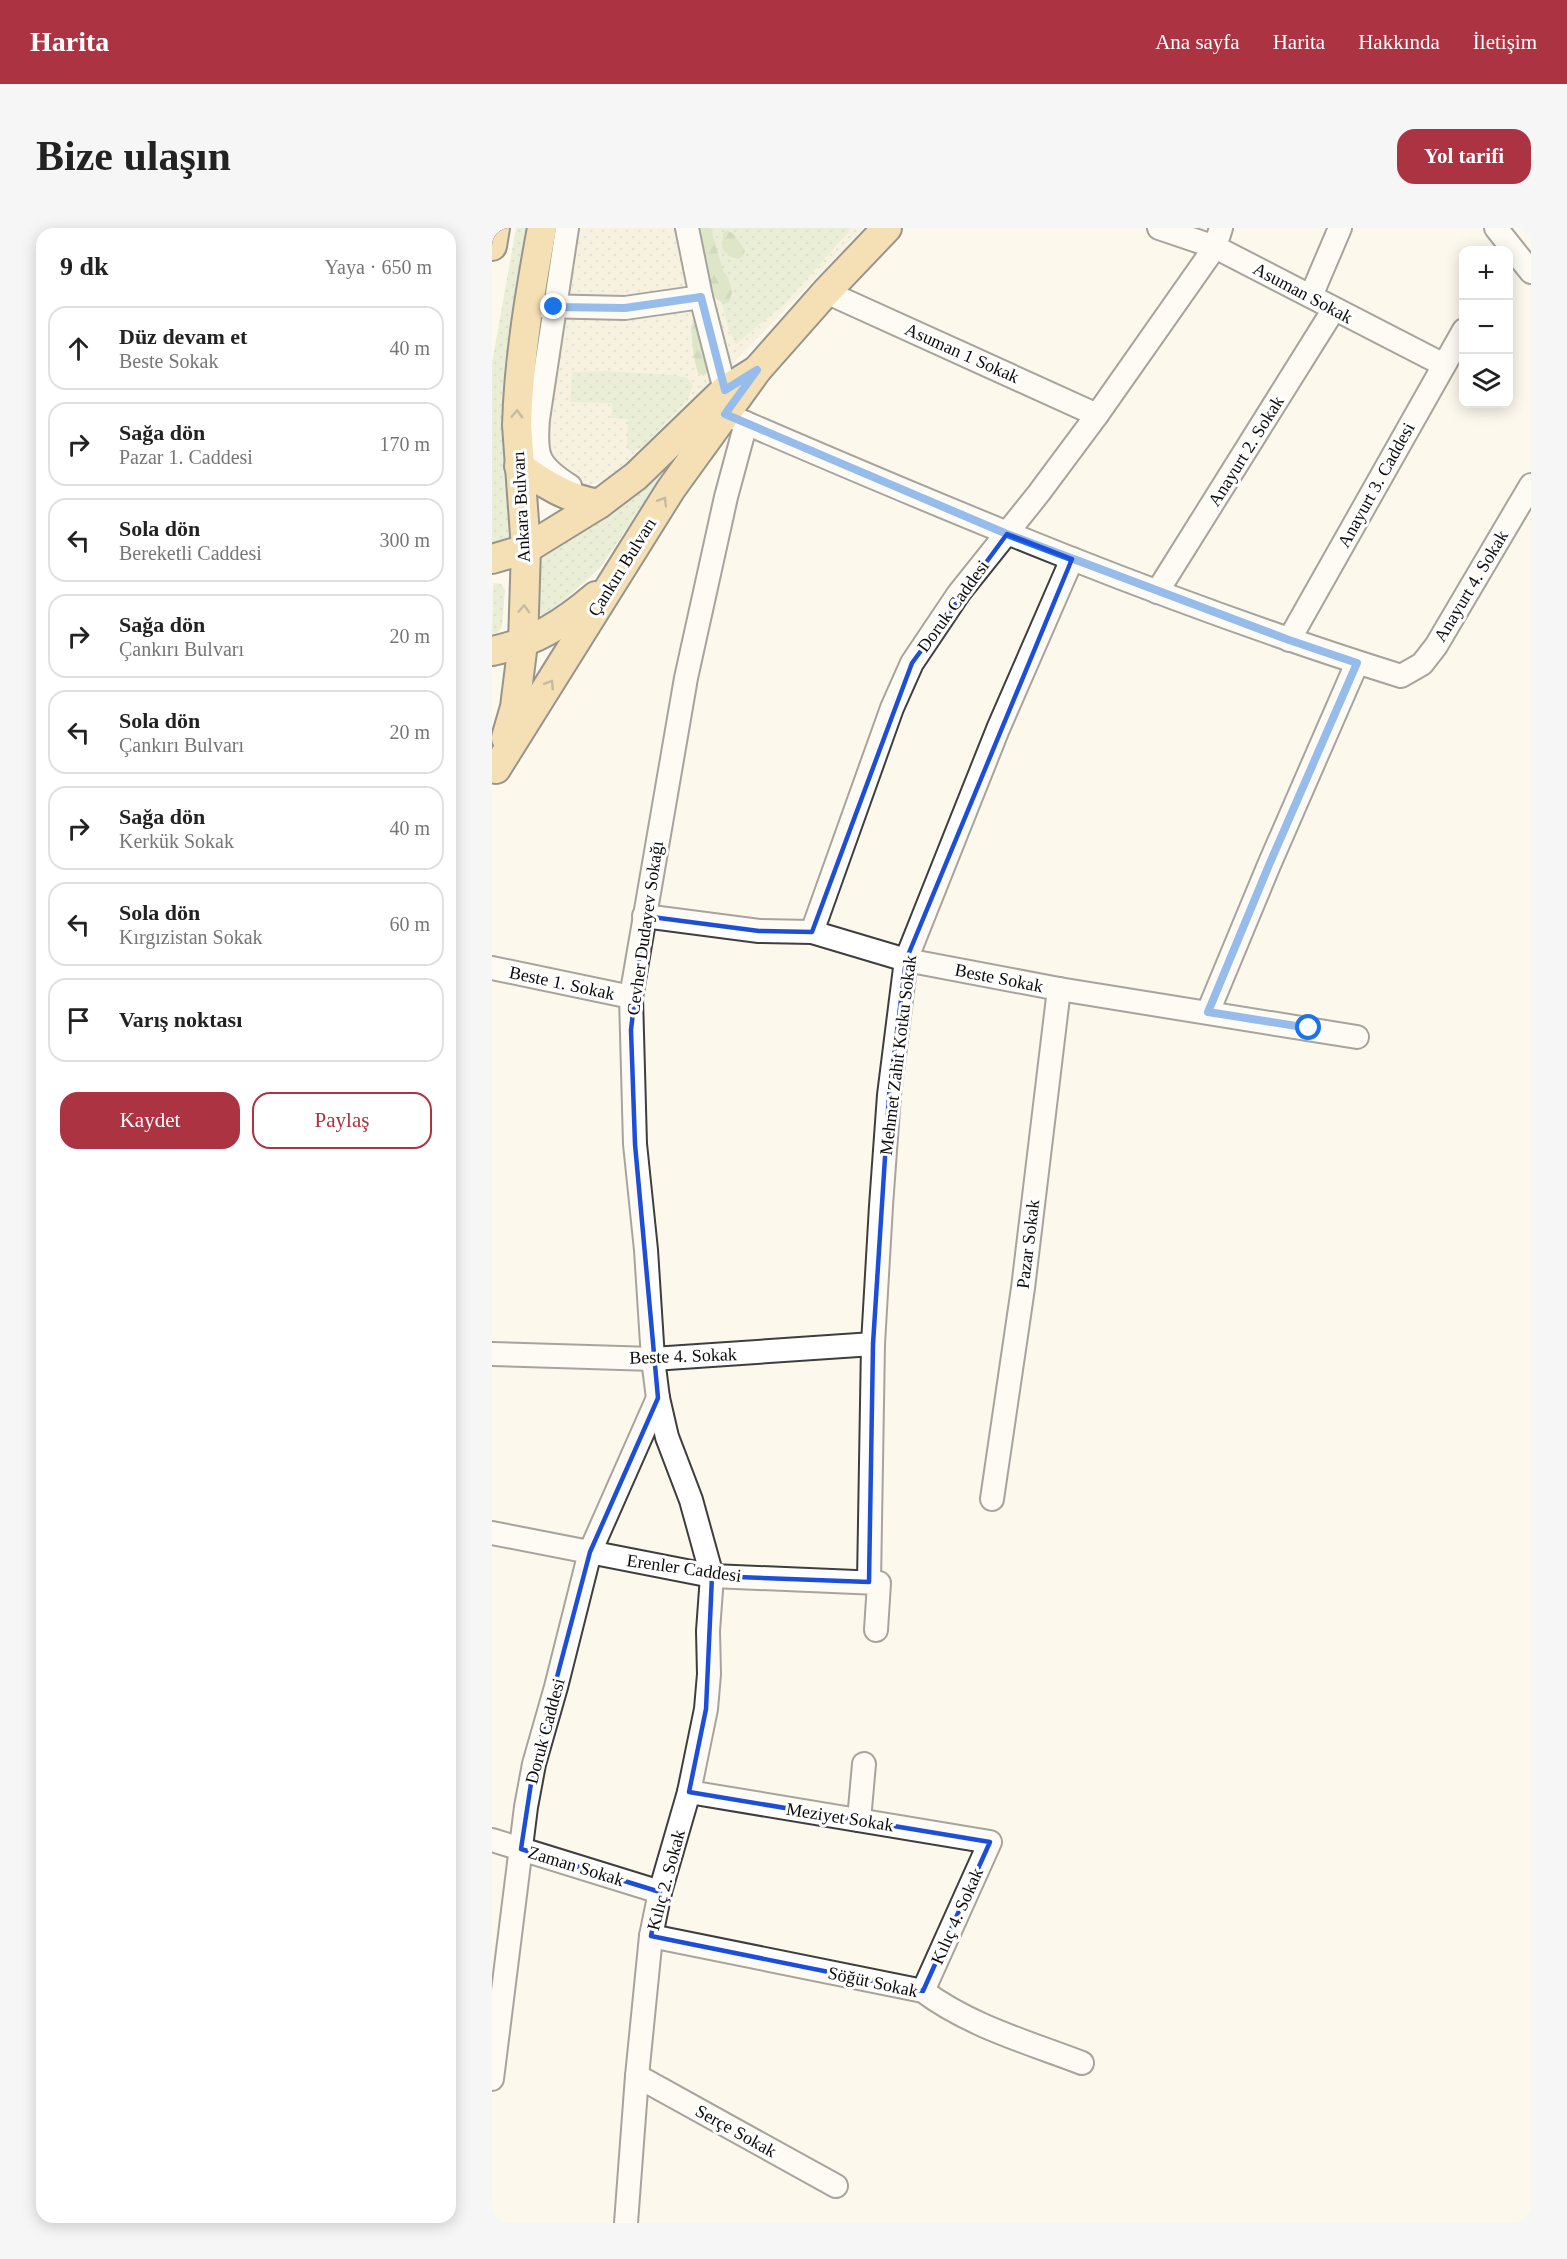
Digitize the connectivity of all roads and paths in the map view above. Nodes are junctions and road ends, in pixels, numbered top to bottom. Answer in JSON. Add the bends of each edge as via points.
{"nodes":[{"id":1,"x":495,"y":228,"type":"edge"},
{"id":2,"x":542,"y":228,"type":"edge"},
{"id":3,"x":567,"y":228,"type":"edge"},
{"id":4,"x":687,"y":228,"type":"edge"},
{"id":5,"x":887,"y":228,"type":"edge"},
{"id":6,"x":1159,"y":228,"type":"edge"},
{"id":7,"x":1340,"y":228,"type":"edge"},
{"id":8,"x":1218,"y":238,"type":"edge"},
{"id":9,"x":1504,"y":241,"type":"edge"},
{"id":10,"x":492,"y":246,"type":"edge"},
{"id":11,"x":1530,"y":269,"type":"edge"},
{"id":12,"x":826,"y":292,"type":"junction"},
{"id":13,"x":1311,"y":296,"type":"junction"},
{"id":14,"x":701,"y":297,"type":"junction"},
{"id":15,"x":541,"y":306,"type":"junction"},
{"id":16,"x":1334,"y":309,"type":"junction"},
{"id":17,"x":1459,"y":339,"type":"edge"},
{"id":18,"x":1444,"y":365,"type":"junction"},
{"id":19,"x":730,"y":402,"type":"junction"},
{"id":20,"x":1097,"y":415,"type":"junction"},
{"id":21,"x":519,"y":466,"type":"junction"},
{"id":22,"x":1531,"y":485,"type":"edge"},
{"id":23,"x":599,"y":504,"type":"junction"},
{"id":24,"x":1007,"y":534,"type":"junction"},
{"id":25,"x":526,"y":549,"type":"junction"},
{"id":26,"x":492,"y":559,"type":"edge"},
{"id":27,"x":1072,"y":560,"type":"junction"},
{"id":28,"x":612,"y":584,"type":"junction"},
{"id":29,"x":1157,"y":592,"type":"junction"},
{"id":30,"x":1289,"y":640,"type":"junction"},
{"id":31,"x":523,"y":643,"type":"junction"},
{"id":32,"x":492,"y":651,"type":"edge"},
{"id":33,"x":1357,"y":663,"type":"junction"},
{"id":34,"x":494,"y":776,"type":"edge"},
{"id":35,"x":644,"y":916,"type":"junction"},
{"id":36,"x":812,"y":932,"type":"junction"},
{"id":37,"x":906,"y":960,"type":"junction"},
{"id":38,"x":492,"y":968,"type":"edge"},
{"id":39,"x":1059,"y":989,"type":"junction"},
{"id":40,"x":631,"y":998,"type":"junction"},
{"id":41,"x":1208,"y":1012,"type":"junction"},
{"id":42,"x":1357,"y":1037,"type":"dead end"},
{"id":43,"x":873,"y":1344,"type":"junction"},
{"id":44,"x":492,"y":1354,"type":"edge"},
{"id":45,"x":652,"y":1359,"type":"junction"},
{"id":46,"x":658,"y":1398,"type":"junction"},
{"id":47,"x":992,"y":1499,"type":"dead end"},
{"id":48,"x":492,"y":1533,"type":"edge"},
{"id":49,"x":590,"y":1552,"type":"junction"},
{"id":50,"x":712,"y":1576,"type":"junction"},
{"id":51,"x":874,"y":1582,"type":"junction"},
{"id":52,"x":876,"y":1630,"type":"dead end"},
{"id":53,"x":864,"y":1764,"type":"dead end"},
{"id":54,"x":689,"y":1792,"type":"junction"},
{"id":55,"x":859,"y":1820,"type":"junction"},
{"id":56,"x":492,"y":1840,"type":"edge"},
{"id":57,"x":990,"y":1842,"type":"joint"},
{"id":58,"x":521,"y":1848,"type":"junction"},
{"id":59,"x":660,"y":1892,"type":"junction"},
{"id":60,"x":651,"y":1936,"type":"junction"},
{"id":61,"x":923,"y":1991,"type":"junction"},
{"id":62,"x":1082,"y":2062,"type":"dead end"},
{"id":63,"x":636,"y":2076,"type":"junction"},
{"id":64,"x":492,"y":2079,"type":"edge"},
{"id":65,"x":836,"y":2186,"type":"dead end"},
{"id":66,"x":626,"y":2223,"type":"edge"}],
"edges":[{"from":1,"to":10,"type":"main road"},
{"from":2,"to":15,"type":"main road","name":"Ankara Bulvarı"},
{"from":3,"to":15,"type":"street"},
{"from":4,"to":14,"type":"street"},
{"from":5,"to":12,"type":"main road","name":"Çankırı Bulvarı"},
{"from":6,"to":8,"type":"street","name":"Asuman Sokak"},
{"from":7,"to":13,"type":"street"},
{"from":8,"to":13,"type":"street","name":"Asuman Sokak"},
{"from":8,"to":20,"type":"street","name":"Doruk Caddesi"},
{"from":9,"to":11,"type":"street"},
{"from":12,"to":19,"type":"main road","name":"Çankırı Bulvarı"},
{"from":12,"to":20,"type":"street","name":"Asuman 1 Sokak"},
{"from":13,"to":16,"type":"street","name":"Asuman Sokak"},
{"from":14,"to":15,"type":"street","via":[[625,308]]},
{"from":14,"to":19,"type":"street"},
{"from":15,"to":19,"type":"street","via":[[536,448],[547,468],[572,487],[584,491],[604,485]]},
{"from":21,"to":15,"type":"main road","name":"Ankara Bulvarı","one_way":true,"via":[[517,406]]},
{"from":16,"to":18,"type":"street","name":"Asuman Sokak"},
{"from":16,"to":29,"type":"street","name":"Anayurt 2. Sokak"},
{"from":17,"to":18,"type":"street","name":"Anayurt 3. Caddesi"},
{"from":18,"to":30,"type":"street","name":"Anayurt 3. Caddesi"},
{"from":19,"to":23,"type":"main road","name":"Çankırı Bulvarı"},
{"from":19,"to":24,"type":"street"},
{"from":28,"to":19,"type":"main road","name":"Çankırı Bulvarı","one_way":true},
{"from":19,"to":35,"type":"street","name":"Cevher Dudayev Sokağı","via":[[726,497],[686,678]]},
{"from":20,"to":24,"type":"street","name":"Doruk Caddesi"},
{"from":21,"to":23,"type":"main road","via":[[558,492]]},
{"from":21,"to":25,"type":"main road","name":"Ankara Bulvarı"},
{"from":22,"to":33,"type":"street","name":"Anayurt 4. Sokak","via":[[1422,664],[1401,676]]},
{"from":23,"to":25,"type":"main road","name":"Çankırı Bulvarı"},
{"from":24,"to":27,"type":"street"},
{"from":24,"to":36,"type":"street","name":"Doruk Caddesi","via":[[959,593],[912,663],[892,708]]},
{"from":25,"to":26,"type":"main road","name":"Çankırı Bulvarı"},
{"from":31,"to":25,"type":"main road","name":"Ankara Bulvarı","one_way":true},
{"from":27,"to":29,"type":"street"},
{"from":27,"to":37,"type":"street","name":"Mehmet Zahit Kotku Sokak","via":[[998,729]]},
{"from":28,"to":31,"type":"main road","via":[[549,632]]},
{"from":34,"to":28,"type":"main road","name":"Çankırı Bulvarı","one_way":true},
{"from":29,"to":30,"type":"street"},
{"from":30,"to":33,"type":"street"},
{"from":31,"to":32,"type":"main road"},
{"from":31,"to":34,"type":"main road","name":"Ankara Bulvarı","via":[[515,706]]},
{"from":33,"to":41,"type":"street"},
{"from":35,"to":36,"type":"street","name":"Beste Sokak","via":[[759,931]]},
{"from":35,"to":40,"type":"street","name":"Cevher Dudayev Sokağı"},
{"from":36,"to":37,"type":"street","name":"Beste Sokak"},
{"from":37,"to":39,"type":"street","name":"Beste Sokak"},
{"from":37,"to":43,"type":"street","name":"Mehmet Zahit Kotku Sokak","via":[[889,1095]]},
{"from":38,"to":40,"type":"street","name":"Beste 1. Sokak"},
{"from":39,"to":41,"type":"street","name":"Beste Sokak"},
{"from":39,"to":47,"type":"street","name":"Pazar Sokak","via":[[1023,1288]]},
{"from":40,"to":45,"type":"street","name":"Cevher Dudayev Sokağı","via":[[634,1144]]},
{"from":41,"to":42,"type":"street","name":"Beste Sokak"},
{"from":43,"to":45,"type":"street","name":"Beste 4. Sokak"},
{"from":43,"to":51,"type":"street","name":"Mehmet Zahit Kotku Sokak"},
{"from":44,"to":45,"type":"street","name":"Beste 4. Sokak"},
{"from":45,"to":46,"type":"street","name":"Cevher Dudayev Sokağı"},
{"from":46,"to":49,"type":"street","name":"Doruk Caddesi"},
{"from":46,"to":50,"type":"street","name":"Cevher Dudayev Sokağı"},
{"from":48,"to":49,"type":"street","name":"Erenler Caddesi"},
{"from":49,"to":50,"type":"street","name":"Erenler Caddesi"},
{"from":49,"to":58,"type":"street","name":"Doruk Caddesi","via":[[534,1764]]},
{"from":50,"to":51,"type":"street","name":"Erenler Caddesi"},
{"from":50,"to":54,"type":"street","name":"Kılıç 2. Sokak","via":[[706,1709]]},
{"from":51,"to":52,"type":"street","name":"Mehmet Zahit Kotku Sokak"},
{"from":53,"to":55,"type":"street"},
{"from":54,"to":55,"type":"street","name":"Meziyet Sokak"},
{"from":54,"to":59,"type":"street","name":"Kılıç 2. Sokak"},
{"from":55,"to":57,"type":"street","name":"Meziyet Sokak"},
{"from":56,"to":58,"type":"street","name":"Zaman Sokak"},
{"from":57,"to":61,"type":"street","name":"Kılıç 4. Sokak"},
{"from":58,"to":59,"type":"street","name":"Zaman Sokak"},
{"from":58,"to":64,"type":"street","name":"Doruk Caddesi"},
{"from":59,"to":60,"type":"street","name":"Kılıç 2. Sokak"},
{"from":60,"to":61,"type":"street","name":"Söğüt Sokak"},
{"from":60,"to":63,"type":"street","name":"Kılıç 2. Sokak"},
{"from":61,"to":62,"type":"street","name":"Söğüt Sokak","via":[[978,2024]]},
{"from":63,"to":65,"type":"street","name":"Serçe Sokak"},
{"from":63,"to":66,"type":"street","name":"Kılıç 2. Sokak"}]}
